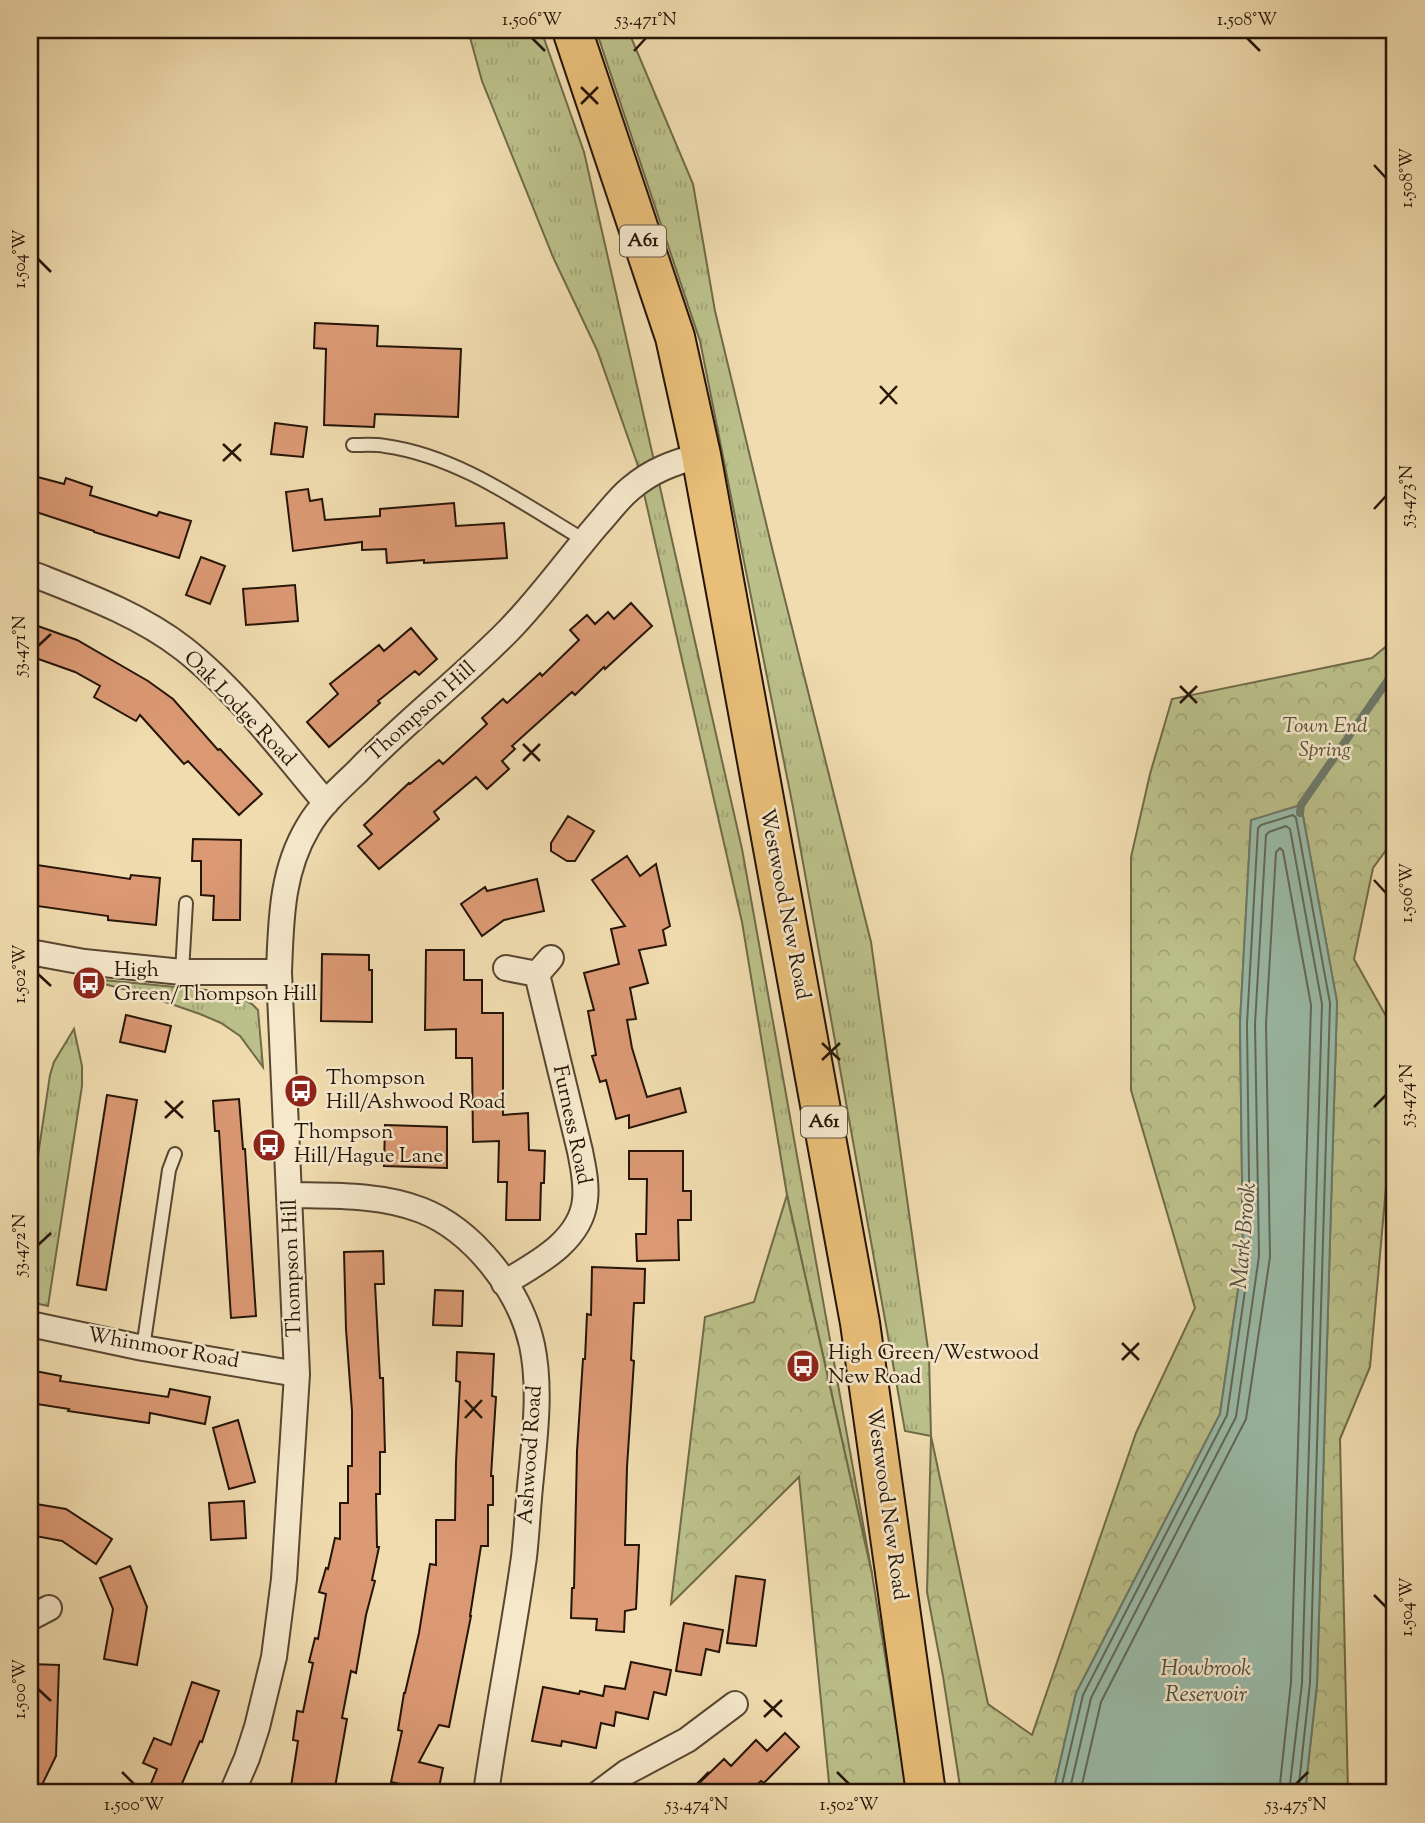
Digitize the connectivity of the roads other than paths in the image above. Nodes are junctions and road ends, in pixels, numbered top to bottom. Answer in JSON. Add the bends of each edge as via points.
{"nodes":[{"id":1,"x":572,"y":30,"type":"edge"},
{"id":2,"x":353,"y":445,"type":"dead end"},
{"id":3,"x":701,"y":455,"type":"junction"},
{"id":4,"x":584,"y":540,"type":"junction"},
{"id":5,"x":30,"y":573,"type":"edge"},
{"id":6,"x":326,"y":803,"type":"junction"},
{"id":7,"x":186,"y":903,"type":"dead end"},
{"id":8,"x":30,"y":952,"type":"edge"},
{"id":9,"x":506,"y":968,"type":"dead end"},
{"id":10,"x":182,"y":972,"type":"junction"},
{"id":11,"x":279,"y":972,"type":"junction"},
{"id":12,"x":175,"y":1154,"type":"dead end"},
{"id":13,"x":289,"y":1195,"type":"junction"},
{"id":14,"x":504,"y":1283,"type":"junction"},
{"id":15,"x":30,"y":1324,"type":"edge"},
{"id":16,"x":143,"y":1348,"type":"junction"},
{"id":17,"x":297,"y":1374,"type":"junction"},
{"id":18,"x":735,"y":1704,"type":"dead end"},
{"id":19,"x":232,"y":1793,"type":"edge"},
{"id":20,"x":486,"y":1793,"type":"edge"},
{"id":21,"x":599,"y":1793,"type":"edge"},
{"id":22,"x":926,"y":1793,"type":"edge"}],
"edges":[{"from":1,"to":3,"type":"highway","name":"Westwood New Road","number":"A61","via":[[675,337]]},
{"from":2,"to":4,"type":"lane","via":[[384,445],[448,464]]},
{"from":3,"to":4,"type":"street","name":"Thompson Hill","via":[[650,473],[627,490]]},
{"from":3,"to":22,"type":"highway","name":"Westwood New Road","number":"A61","via":[[860,1323]]},
{"from":4,"to":6,"type":"street","name":"Thompson Hill","via":[[501,638]]},
{"from":5,"to":6,"type":"street","name":"Oak Lodge Road","via":[[122,611],[184,649],[251,714]]},
{"from":6,"to":11,"type":"street","name":"Thompson Hill","via":[[297,846],[286,878]]},
{"from":7,"to":10,"type":"lane"},
{"from":8,"to":10,"type":"street"},
{"from":9,"to":14,"type":"street","name":"Furness Road","via":[[544,966],[580,1151],[585,1200],[574,1230],[563,1243]]},
{"from":10,"to":11,"type":"street"},
{"from":11,"to":13,"type":"street","name":"Thompson Hill"},
{"from":12,"to":16,"type":"lane"},
{"from":13,"to":14,"type":"street","name":"Ashwood Road","via":[[354,1197],[421,1210],[448,1223],[474,1244]]},
{"from":13,"to":17,"type":"street","name":"Thompson Hill"},
{"from":14,"to":20,"type":"street","name":"Ashwood Road","via":[[532,1344],[536,1414],[524,1554]]},
{"from":15,"to":16,"type":"street","name":"Whinmoor Road"},
{"from":16,"to":17,"type":"street","name":"Whinmoor Road"},
{"from":17,"to":19,"type":"street","name":"Thompson Hill","via":[[284,1579],[274,1657],[257,1727]]},
{"from":18,"to":21,"type":"street","via":[[687,1740],[627,1772]]}]}
